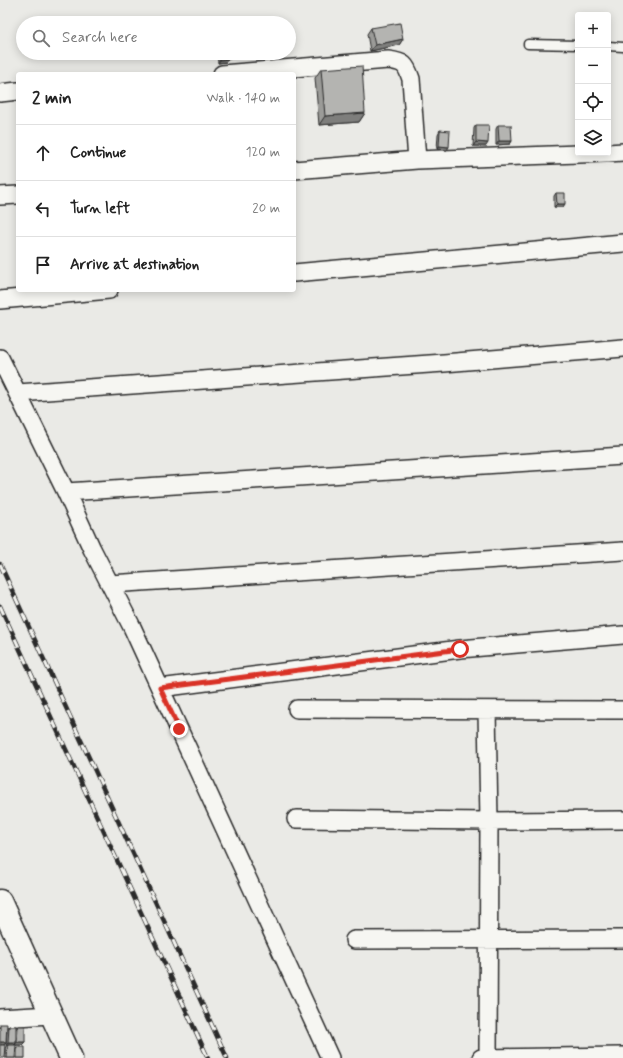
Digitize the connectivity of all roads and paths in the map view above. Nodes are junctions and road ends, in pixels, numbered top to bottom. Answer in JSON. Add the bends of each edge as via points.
{"nodes":[{"id":1,"x":528,"y":44,"type":"dead end"},
{"id":2,"x":575,"y":45,"type":"edge"},
{"id":3,"x":611,"y":46,"type":"edge"},
{"id":4,"x":623,"y":47,"type":"edge"},
{"id":5,"x":246,"y":72,"type":"edge"},
{"id":6,"x":16,"y":91,"type":"edge"},
{"id":7,"x":0,"y":93,"type":"edge"},
{"id":8,"x":623,"y":152,"type":"edge"},
{"id":9,"x":611,"y":153,"type":"edge"},
{"id":10,"x":575,"y":154,"type":"edge"},
{"id":11,"x":417,"y":160,"type":"junction"},
{"id":12,"x":296,"y":170,"type":"edge"},
{"id":13,"x":16,"y":195,"type":"edge"},
{"id":14,"x":0,"y":196,"type":"edge"},
{"id":15,"x":623,"y":243,"type":"edge"},
{"id":16,"x":296,"y":273,"type":"edge"},
{"id":17,"x":87,"y":292,"type":"edge"},
{"id":18,"x":0,"y":300,"type":"edge"},
{"id":19,"x":623,"y":348,"type":"edge"},
{"id":20,"x":0,"y":358,"type":"edge"},
{"id":21,"x":18,"y":393,"type":"junction"},
{"id":22,"x":623,"y":456,"type":"edge"},
{"id":23,"x":66,"y":492,"type":"junction"},
{"id":24,"x":623,"y":551,"type":"edge"},
{"id":25,"x":110,"y":584,"type":"junction"},
{"id":26,"x":623,"y":635,"type":"edge"},
{"id":27,"x":160,"y":688,"type":"junction"},
{"id":28,"x":297,"y":709,"type":"dead end"},
{"id":29,"x":487,"y":710,"type":"junction"},
{"id":30,"x":623,"y":710,"type":"edge"},
{"id":31,"x":296,"y":819,"type":"dead end"},
{"id":32,"x":623,"y":820,"type":"edge"},
{"id":33,"x":489,"y":821,"type":"junction"},
{"id":34,"x":0,"y":901,"type":"edge"},
{"id":35,"x":623,"y":939,"type":"edge"},
{"id":36,"x":354,"y":940,"type":"dead end"},
{"id":37,"x":488,"y":940,"type":"junction"},
{"id":38,"x":51,"y":1015,"type":"junction"},
{"id":39,"x":0,"y":1018,"type":"edge"},
{"id":40,"x":623,"y":1056,"type":"edge"},
{"id":41,"x":71,"y":1058,"type":"edge"},
{"id":42,"x":330,"y":1058,"type":"edge"},
{"id":43,"x":481,"y":1058,"type":"edge"},
{"id":44,"x":488,"y":1058,"type":"edge"}],
"edges":[{"from":1,"to":2,"type":"lane"},
{"from":3,"to":4,"type":"lane"},
{"from":5,"to":11,"type":"street","via":[[388,60],[401,62],[412,79]]},
{"from":6,"to":7,"type":"street"},
{"from":8,"to":9,"type":"street"},
{"from":10,"to":11,"type":"street"},
{"from":11,"to":12,"type":"street"},
{"from":13,"to":14,"type":"street"},
{"from":15,"to":16,"type":"street"},
{"from":17,"to":18,"type":"street"},
{"from":19,"to":21,"type":"street"},
{"from":20,"to":21,"type":"street"},
{"from":21,"to":23,"type":"street"},
{"from":22,"to":23,"type":"street"},
{"from":23,"to":25,"type":"street"},
{"from":24,"to":25,"type":"street"},
{"from":25,"to":27,"type":"street"},
{"from":26,"to":27,"type":"street","via":[[460,649]]},
{"from":27,"to":42,"type":"street"},
{"from":28,"to":29,"type":"street"},
{"from":29,"to":30,"type":"street"},
{"from":29,"to":33,"type":"street"},
{"from":31,"to":33,"type":"street"},
{"from":32,"to":33,"type":"street"},
{"from":33,"to":37,"type":"street"},
{"from":34,"to":38,"type":"street"},
{"from":35,"to":37,"type":"street"},
{"from":36,"to":37,"type":"street"},
{"from":37,"to":44,"type":"street"},
{"from":38,"to":39,"type":"street"},
{"from":38,"to":41,"type":"street"},
{"from":40,"to":44,"type":"street"},
{"from":43,"to":44,"type":"street"}]}
